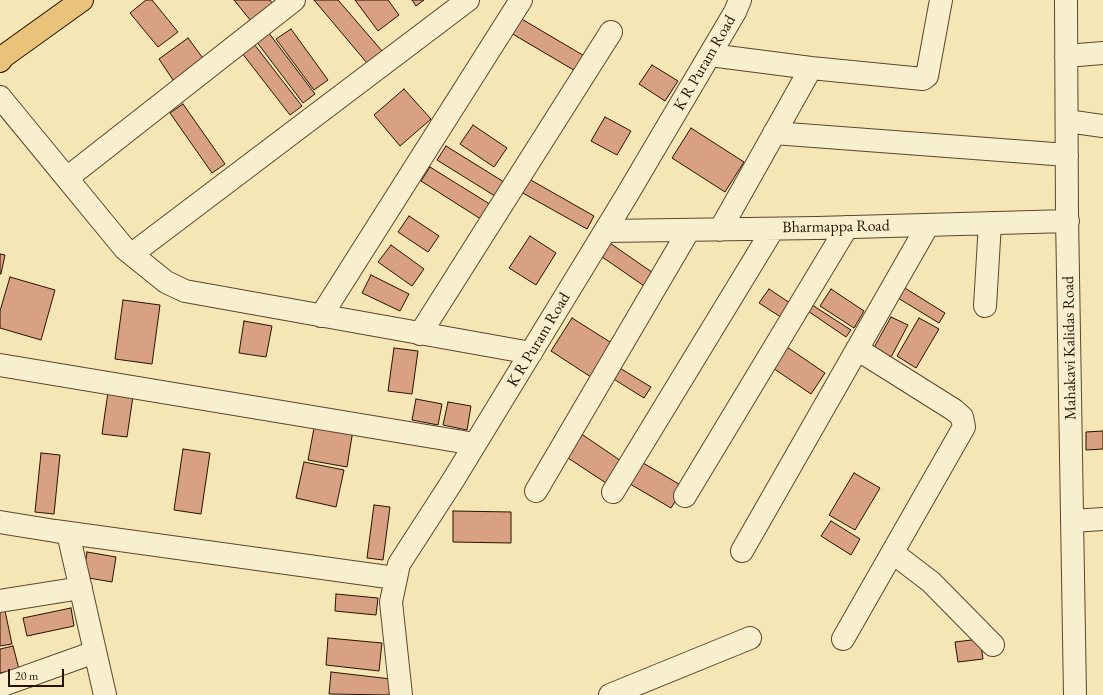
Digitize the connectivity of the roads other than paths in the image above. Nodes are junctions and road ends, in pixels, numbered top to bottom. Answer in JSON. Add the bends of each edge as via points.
{"nodes":[{"id":1,"x":82,"y":0,"type":"edge"},
{"id":2,"x":294,"y":0,"type":"edge"},
{"id":3,"x":468,"y":0,"type":"edge"},
{"id":4,"x":522,"y":0,"type":"edge"},
{"id":5,"x":740,"y":0,"type":"edge"},
{"id":6,"x":941,"y":0,"type":"edge"},
{"id":7,"x":1066,"y":0,"type":"edge"},
{"id":8,"x":611,"y":32,"type":"dead end"},
{"id":9,"x":1103,"y":53,"type":"edge"},
{"id":10,"x":710,"y":55,"type":"junction"},
{"id":11,"x":1066,"y":56,"type":"junction"},
{"id":12,"x":0,"y":61,"type":"edge"},
{"id":13,"x":811,"y":68,"type":"junction"},
{"id":14,"x":0,"y":97,"type":"edge"},
{"id":15,"x":1067,"y":121,"type":"junction"},
{"id":16,"x":1103,"y":126,"type":"edge"},
{"id":17,"x":774,"y":134,"type":"junction"},
{"id":18,"x":1067,"y":155,"type":"junction"},
{"id":19,"x":67,"y":178,"type":"junction"},
{"id":20,"x":1068,"y":221,"type":"junction"},
{"id":21,"x":990,"y":223,"type":"junction"},
{"id":22,"x":928,"y":225,"type":"junction"},
{"id":23,"x":847,"y":227,"type":"junction"},
{"id":24,"x":773,"y":228,"type":"junction"},
{"id":25,"x":689,"y":230,"type":"junction"},
{"id":26,"x":720,"y":230,"type":"junction"},
{"id":27,"x":605,"y":231,"type":"junction"},
{"id":28,"x":132,"y":254,"type":"junction"},
{"id":29,"x":985,"y":306,"type":"dead end"},
{"id":30,"x":321,"y":316,"type":"junction"},
{"id":31,"x":420,"y":334,"type":"junction"},
{"id":32,"x":857,"y":349,"type":"junction"},
{"id":33,"x":531,"y":353,"type":"junction"},
{"id":34,"x":0,"y":366,"type":"edge"},
{"id":35,"x":475,"y":444,"type":"junction"},
{"id":36,"x":536,"y":491,"type":"dead end"},
{"id":37,"x":613,"y":492,"type":"dead end"},
{"id":38,"x":686,"y":496,"type":"dead end"},
{"id":39,"x":1103,"y":519,"type":"edge"},
{"id":40,"x":1072,"y":521,"type":"junction"},
{"id":41,"x":0,"y":522,"type":"edge"},
{"id":42,"x":68,"y":533,"type":"junction"},
{"id":43,"x":742,"y":551,"type":"dead end"},
{"id":44,"x":893,"y":553,"type":"junction"},
{"id":45,"x":395,"y":578,"type":"junction"},
{"id":46,"x":80,"y":588,"type":"junction"},
{"id":47,"x":0,"y":601,"type":"edge"},
{"id":48,"x":750,"y":638,"type":"dead end"},
{"id":49,"x":844,"y":639,"type":"dead end"},
{"id":50,"x":993,"y":645,"type":"dead end"},
{"id":51,"x":95,"y":652,"type":"junction"},
{"id":52,"x":0,"y":686,"type":"edge"},
{"id":53,"x":105,"y":695,"type":"edge"},
{"id":54,"x":401,"y":695,"type":"edge"},
{"id":55,"x":610,"y":695,"type":"edge"},
{"id":56,"x":1075,"y":695,"type":"edge"}],
"edges":[{"from":1,"to":12,"type":"main road"},
{"from":2,"to":19,"type":"street"},
{"from":3,"to":28,"type":"street"},
{"from":4,"to":30,"type":"street"},
{"from":5,"to":10,"type":"street","name":"K R Puram Road","via":[[736,12]]},
{"from":6,"to":13,"type":"street","via":[[925,78]]},
{"from":7,"to":11,"type":"street","name":"Mahakavi Kalidas Road"},
{"from":8,"to":31,"type":"street"},
{"from":9,"to":11,"type":"street"},
{"from":10,"to":13,"type":"street"},
{"from":10,"to":27,"type":"street","name":"K R Puram Road"},
{"from":11,"to":15,"type":"street","name":"Mahakavi Kalidas Road"},
{"from":13,"to":17,"type":"street"},
{"from":14,"to":19,"type":"street"},
{"from":15,"to":16,"type":"street"},
{"from":15,"to":18,"type":"street","name":"Mahakavi Kalidas Road"},
{"from":17,"to":18,"type":"street"},
{"from":17,"to":26,"type":"street"},
{"from":18,"to":20,"type":"street","name":"Mahakavi Kalidas Road"},
{"from":19,"to":28,"type":"street"},
{"from":20,"to":21,"type":"street","name":"Bharmappa Road"},
{"from":20,"to":40,"type":"street","name":"Mahakavi Kalidas Road"},
{"from":21,"to":22,"type":"street","name":"Bharmappa Road"},
{"from":21,"to":29,"type":"street"},
{"from":22,"to":23,"type":"street","name":"Bharmappa Road"},
{"from":22,"to":32,"type":"street"},
{"from":23,"to":24,"type":"street","name":"Bharmappa Road"},
{"from":23,"to":38,"type":"street"},
{"from":24,"to":26,"type":"street","name":"Bharmappa Road"},
{"from":24,"to":37,"type":"street"},
{"from":25,"to":26,"type":"street","name":"Bharmappa Road"},
{"from":25,"to":27,"type":"street","name":"Bharmappa Road"},
{"from":25,"to":36,"type":"street"},
{"from":27,"to":33,"type":"street","name":"K R Puram Road"},
{"from":28,"to":30,"type":"street","via":[[166,282],[185,291]]},
{"from":30,"to":31,"type":"street"},
{"from":31,"to":33,"type":"street"},
{"from":32,"to":43,"type":"street"},
{"from":32,"to":44,"type":"street","via":[[954,410],[962,417],[964,427]]},
{"from":33,"to":35,"type":"street","name":"K R Puram Road"},
{"from":34,"to":35,"type":"street"},
{"from":35,"to":45,"type":"street","name":"K R Puram Road","via":[[399,564]]},
{"from":39,"to":40,"type":"street"},
{"from":40,"to":56,"type":"street","name":"Mahakavi Kalidas Road"},
{"from":41,"to":42,"type":"street"},
{"from":42,"to":45,"type":"street"},
{"from":42,"to":46,"type":"street"},
{"from":44,"to":49,"type":"street"},
{"from":44,"to":50,"type":"street","via":[[931,582]]},
{"from":45,"to":54,"type":"street","name":"K R Puram Road","via":[[391,602]]},
{"from":46,"to":47,"type":"street"},
{"from":46,"to":51,"type":"street"},
{"from":48,"to":55,"type":"street"},
{"from":51,"to":52,"type":"street"},
{"from":51,"to":53,"type":"street"}]}
